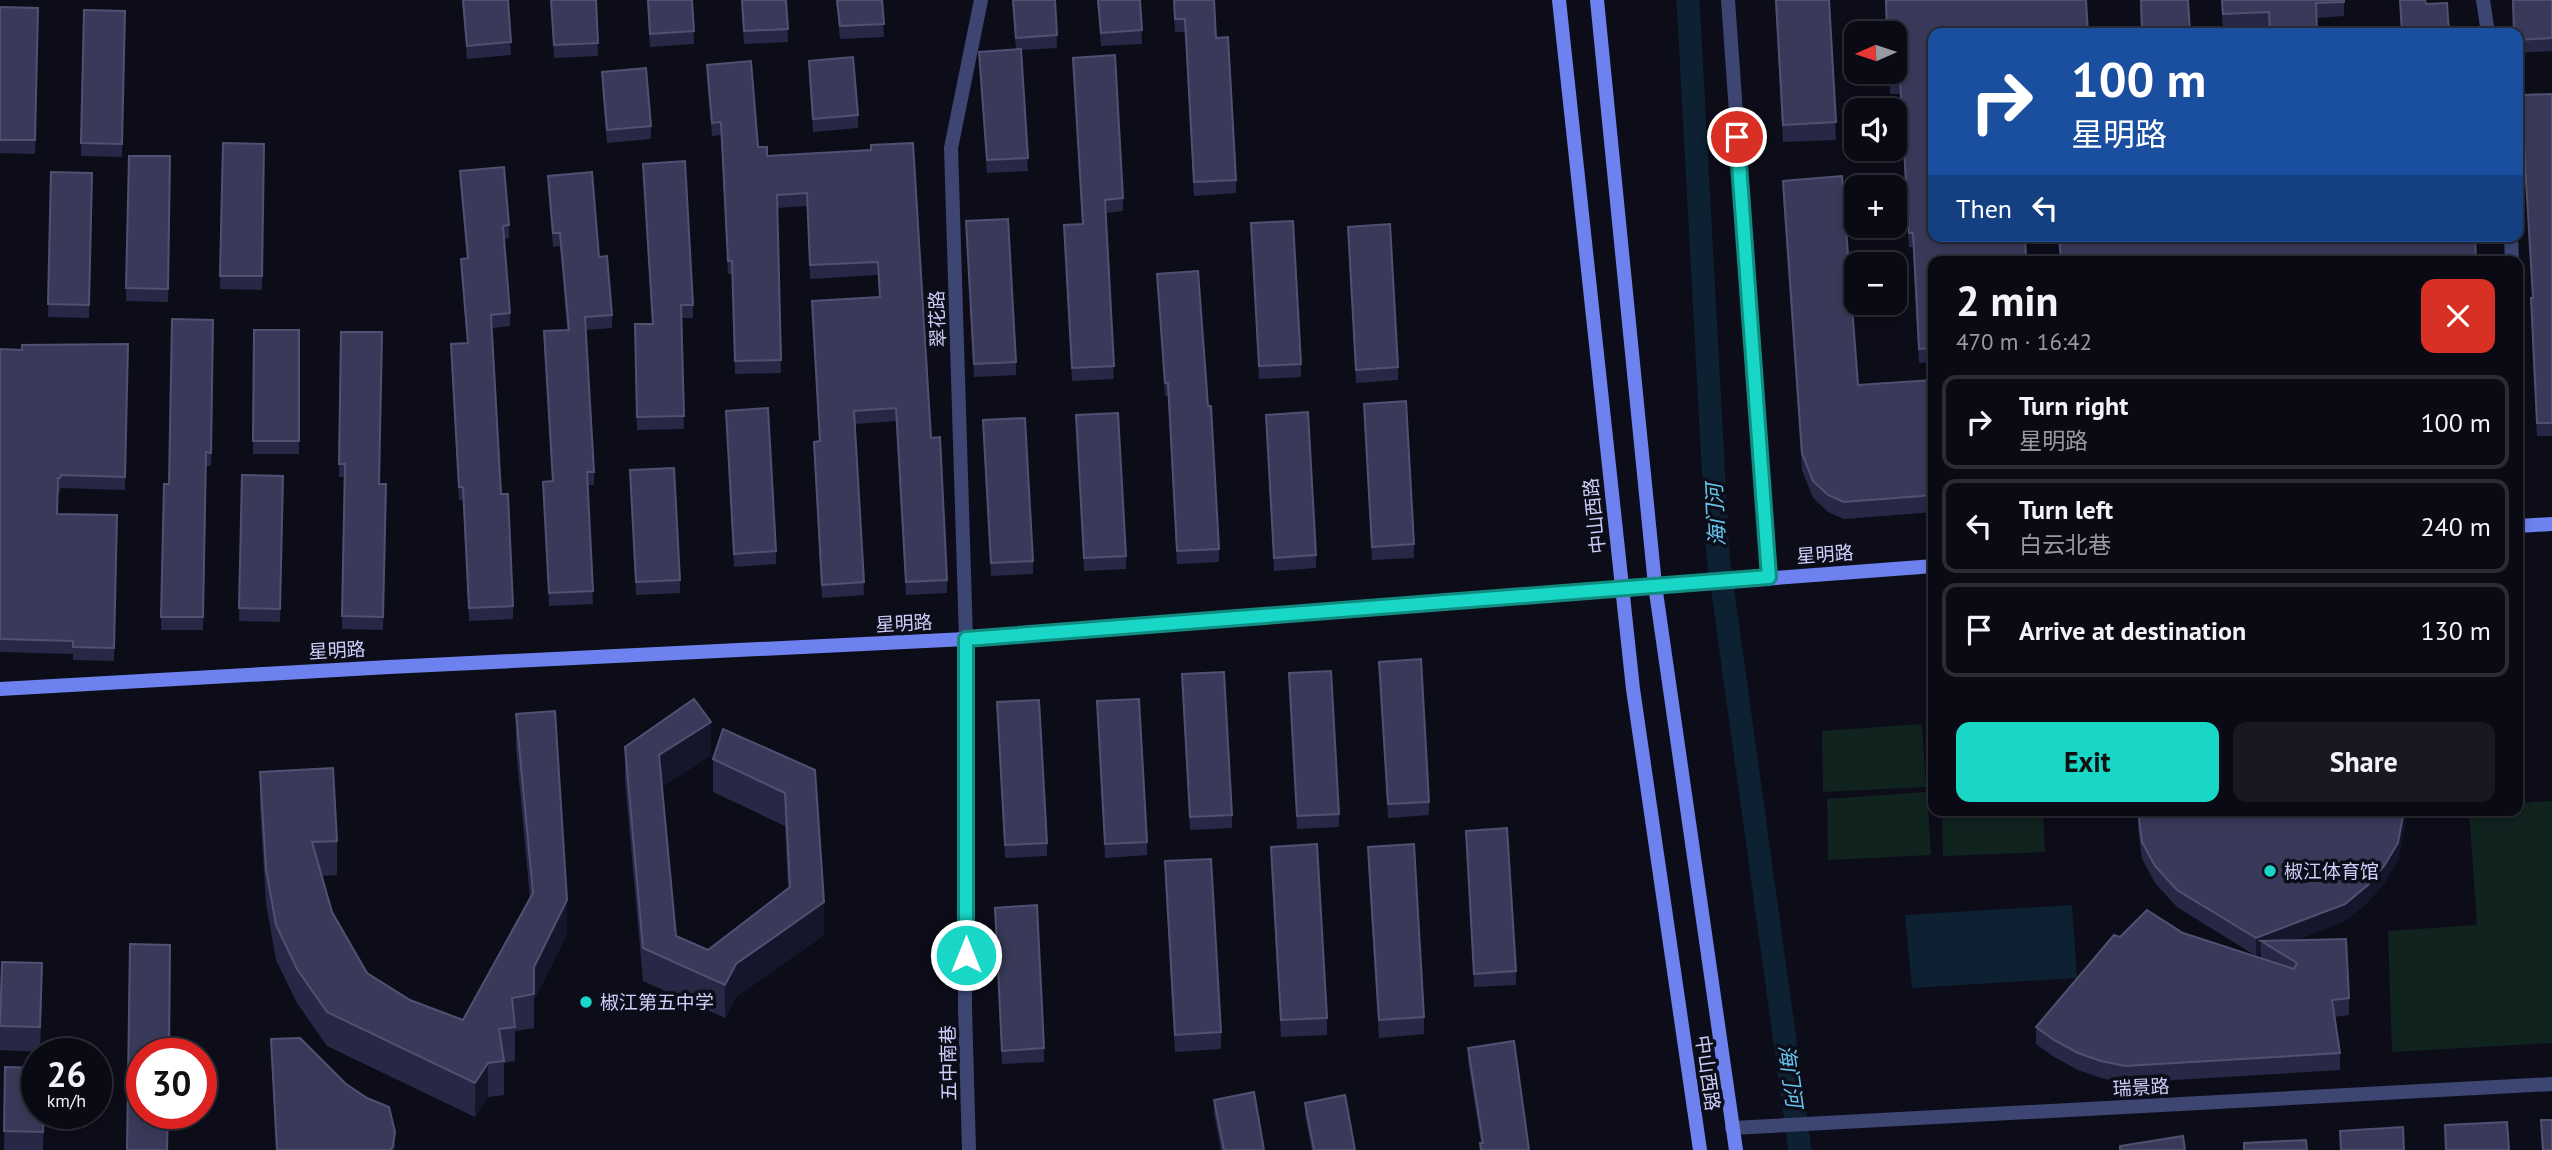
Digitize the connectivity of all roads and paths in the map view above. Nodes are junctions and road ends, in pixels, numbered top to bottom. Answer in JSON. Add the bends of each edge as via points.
{"nodes":[{"id":1,"x":981,"y":0,"type":"edge"},
{"id":2,"x":1559,"y":0,"type":"edge"},
{"id":3,"x":1597,"y":0,"type":"edge"},
{"id":4,"x":1728,"y":0,"type":"edge"},
{"id":5,"x":2483,"y":0,"type":"edge"},
{"id":6,"x":2487,"y":28,"type":"edge"},
{"id":7,"x":2552,"y":524,"type":"edge"},
{"id":8,"x":2523,"y":526,"type":"edge"},
{"id":9,"x":1928,"y":566,"type":"edge"},
{"id":10,"x":1769,"y":577,"type":"junction"},
{"id":11,"x":1655,"y":585,"type":"junction"},
{"id":12,"x":1621,"y":588,"type":"junction"},
{"id":13,"x":966,"y":639,"type":"junction"},
{"id":14,"x":0,"y":689,"type":"edge"},
{"id":15,"x":2552,"y":1084,"type":"edge"},
{"id":16,"x":1732,"y":1128,"type":"junction"},
{"id":17,"x":969,"y":1150,"type":"edge"},
{"id":18,"x":1700,"y":1150,"type":"edge"},
{"id":19,"x":1735,"y":1150,"type":"edge"}],
"edges":[{"from":1,"to":13,"type":"street","name":"翠花路","via":[[951,148]]},
{"from":2,"to":12,"type":"main road","name":"中山西路"},
{"from":3,"to":11,"type":"main road","name":"中山西路"},
{"from":4,"to":10,"type":"street"},
{"from":5,"to":6,"type":"street"},
{"from":7,"to":8,"type":"main road"},
{"from":9,"to":10,"type":"main road","name":"星明路"},
{"from":10,"to":11,"type":"main road","name":"星明路"},
{"from":11,"to":12,"type":"main road","name":"星明路"},
{"from":11,"to":16,"type":"main road","name":"中山西路"},
{"from":12,"to":13,"type":"main road","name":"星明路"},
{"from":12,"to":18,"type":"main road","name":"中山西路"},
{"from":13,"to":14,"type":"main road","name":"星明路"},
{"from":13,"to":17,"type":"street","name":"五中南巷"},
{"from":15,"to":16,"type":"street","name":"瑞景路"},
{"from":16,"to":19,"type":"main road","name":"中山西路"}]}
